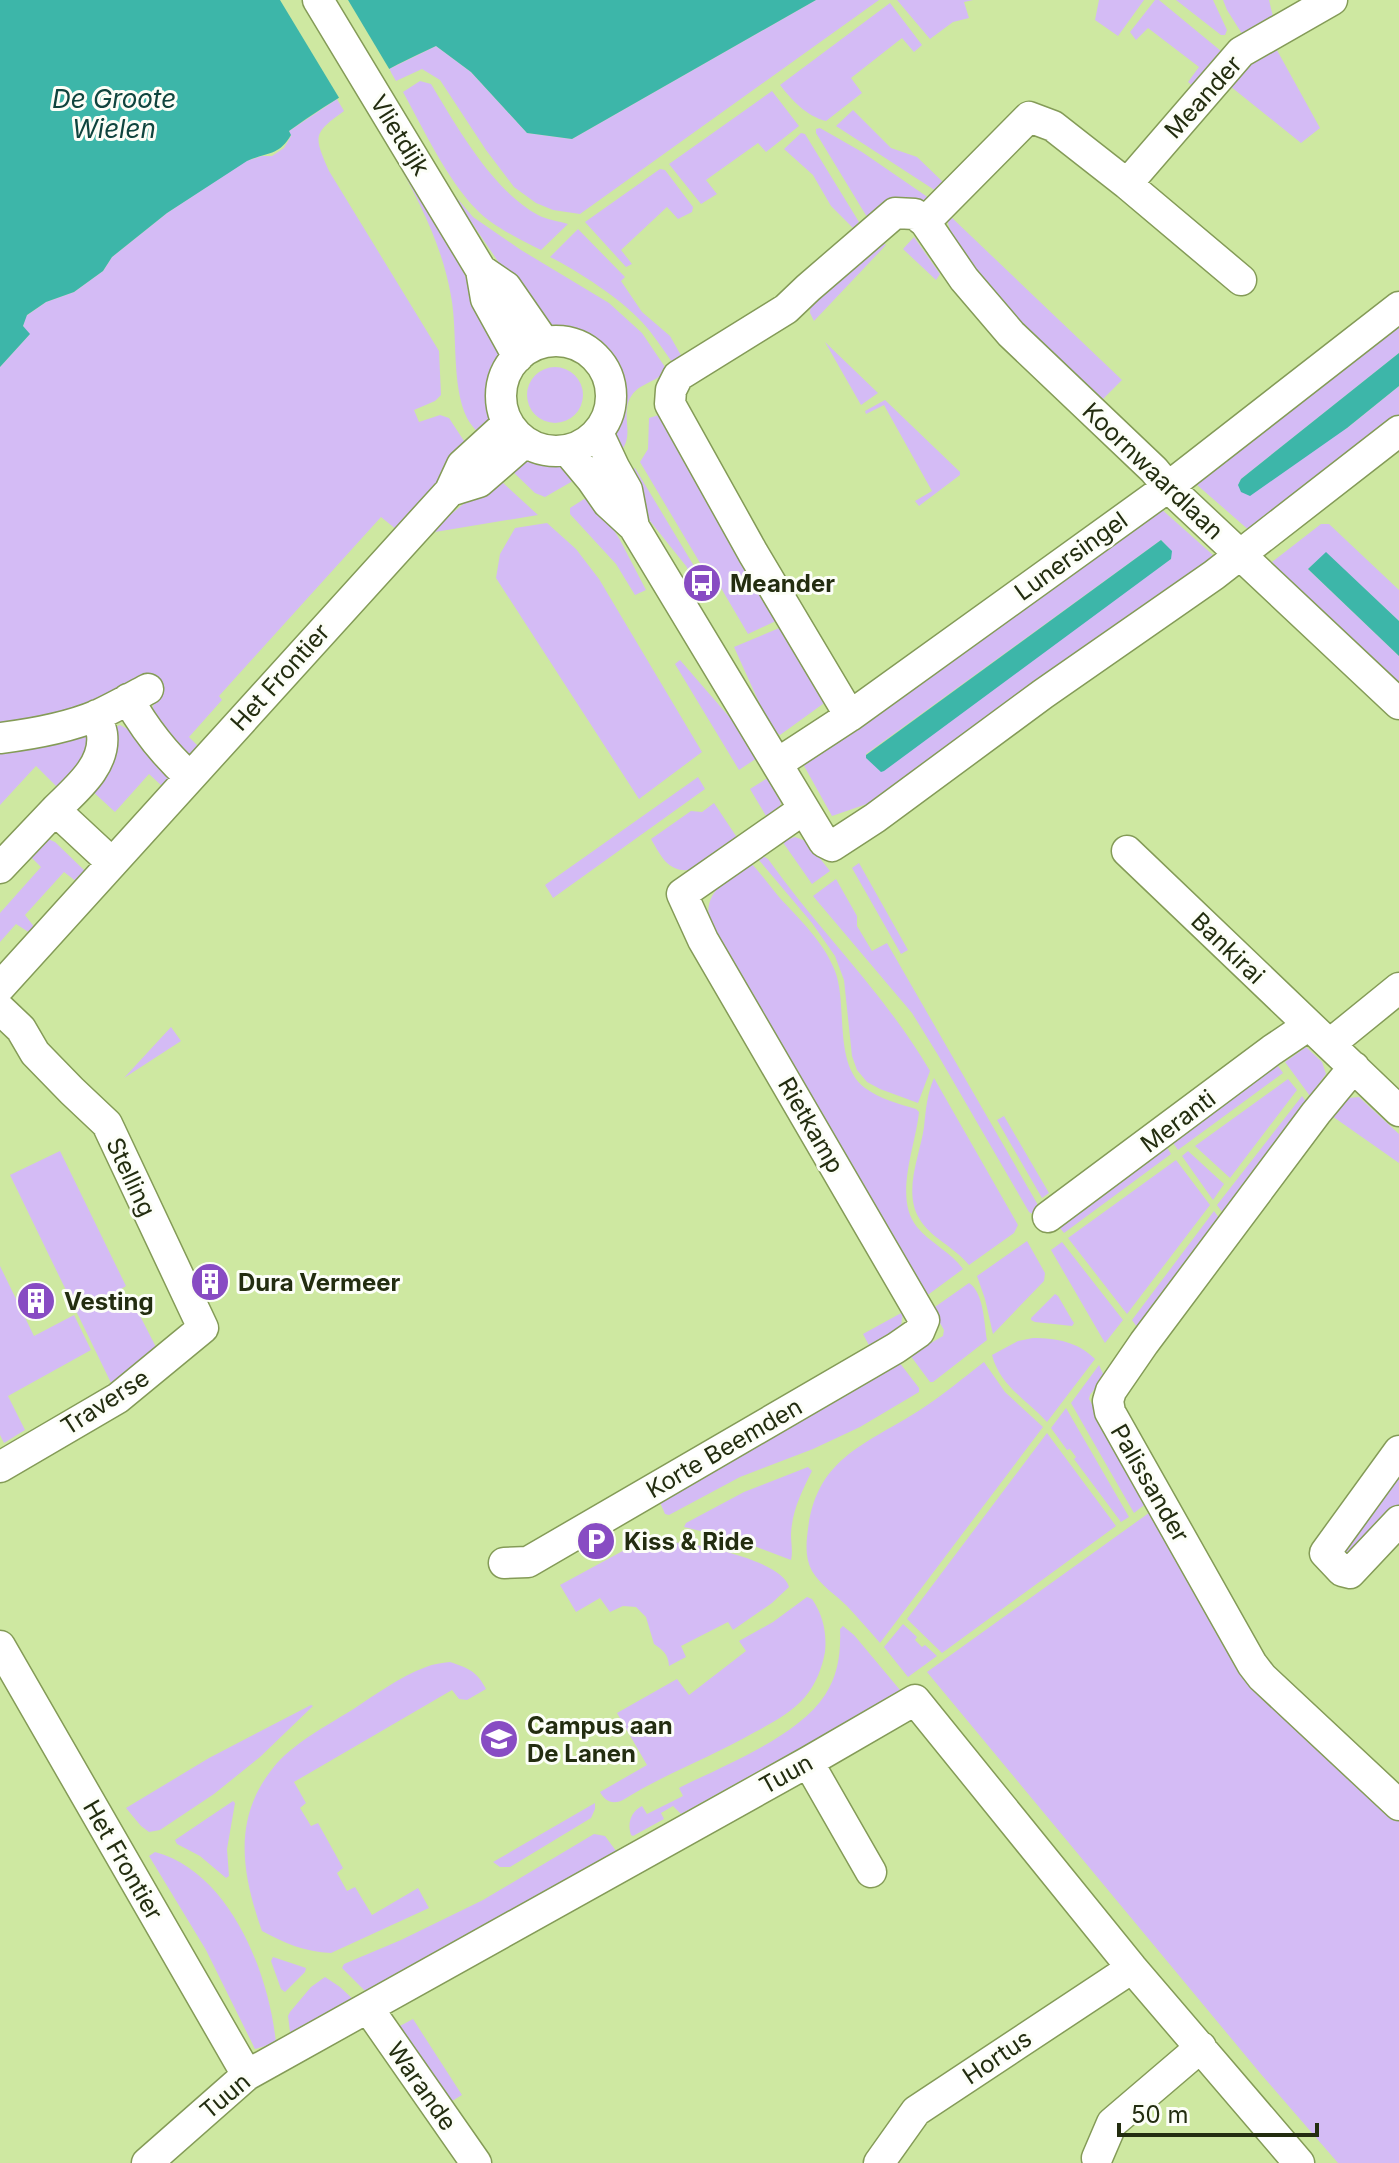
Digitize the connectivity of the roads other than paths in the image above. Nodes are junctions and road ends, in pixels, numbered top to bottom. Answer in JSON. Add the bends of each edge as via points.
{"nodes":[{"id":1,"x":318,"y":0,"type":"edge"},
{"id":2,"x":1332,"y":0,"type":"edge"},
{"id":3,"x":1127,"y":184,"type":"junction"},
{"id":4,"x":925,"y":222,"type":"junction"},
{"id":5,"x":481,"y":270,"type":"junction"},
{"id":6,"x":1241,"y":280,"type":"dead end"},
{"id":7,"x":1399,"y":307,"type":"edge"},
{"id":8,"x":544,"y":342,"type":"junction"},
{"id":9,"x":518,"y":357,"type":"junction"},
{"id":10,"x":1399,"y":431,"type":"edge"},
{"id":11,"x":517,"y":432,"type":"junction"},
{"id":12,"x":598,"y":433,"type":"junction"},
{"id":13,"x":567,"y":450,"type":"junction"},
{"id":14,"x":1168,"y":487,"type":"junction"},
{"id":15,"x":634,"y":527,"type":"junction"},
{"id":16,"x":1241,"y":556,"type":"junction"},
{"id":17,"x":1399,"y":704,"type":"edge"},
{"id":18,"x":97,"y":715,"type":"junction"},
{"id":19,"x":850,"y":716,"type":"junction"},
{"id":20,"x":0,"y":738,"type":"edge"},
{"id":21,"x":778,"y":763,"type":"junction"},
{"id":22,"x":190,"y":777,"type":"junction"},
{"id":23,"x":804,"y":809,"type":"junction"},
{"id":24,"x":55,"y":810,"type":"junction"},
{"id":25,"x":1127,"y":851,"type":"dead end"},
{"id":26,"x":112,"y":863,"type":"junction"},
{"id":27,"x":0,"y":868,"type":"edge"},
{"id":28,"x":0,"y":987,"type":"edge"},
{"id":29,"x":1399,"y":988,"type":"edge"},
{"id":30,"x":0,"y":1009,"type":"edge"},
{"id":31,"x":1320,"y":1034,"type":"junction"},
{"id":32,"x":1354,"y":1067,"type":"junction"},
{"id":33,"x":1399,"y":1111,"type":"edge"},
{"id":34,"x":1048,"y":1217,"type":"dead end"},
{"id":35,"x":919,"y":1310,"type":"joint"},
{"id":36,"x":203,"y":1328,"type":"joint"},
{"id":37,"x":1399,"y":1451,"type":"edge"},
{"id":38,"x":0,"y":1467,"type":"edge"},
{"id":39,"x":1399,"y":1521,"type":"edge"},
{"id":40,"x":504,"y":1563,"type":"dead end"},
{"id":41,"x":0,"y":1646,"type":"edge"},
{"id":42,"x":808,"y":1762,"type":"junction"},
{"id":43,"x":1399,"y":1805,"type":"edge"},
{"id":44,"x":871,"y":1872,"type":"dead end"},
{"id":45,"x":1132,"y":1968,"type":"junction"},
{"id":46,"x":368,"y":2008,"type":"junction"},
{"id":47,"x":1201,"y":2047,"type":"junction"},
{"id":48,"x":247,"y":2075,"type":"junction"},
{"id":49,"x":1097,"y":2158,"type":"dead end"},
{"id":50,"x":147,"y":2163,"type":"edge"},
{"id":51,"x":476,"y":2163,"type":"edge"},
{"id":52,"x":879,"y":2163,"type":"edge"},
{"id":53,"x":1299,"y":2163,"type":"edge"}],
"edges":[{"from":1,"to":5,"type":"street","name":"Vlietdijk"},
{"from":2,"to":3,"type":"street","name":"Meander","via":[[1241,52]]},
{"from":3,"to":4,"type":"street","via":[[1053,126],[1029,117]]},
{"from":3,"to":6,"type":"street"},
{"from":4,"to":14,"type":"street","name":"Koornwaardlaan","via":[[1011,334]]},
{"from":4,"to":19,"type":"street","via":[[915,214],[895,213],[786,309],[678,376],[671,390],[670,404]]},
{"from":5,"to":8,"type":"street","name":"Vlietdijk","via":[[506,287]]},
{"from":5,"to":9,"type":"street","name":"Vlietdijk","via":[[486,299]]},
{"from":7,"to":14,"type":"street","name":"Lunersingel"},
{"from":8,"to":9,"type":"street"},
{"from":8,"to":12,"type":"street","via":[[578,346],[604,368],[611,401]]},
{"from":9,"to":11,"type":"street","via":[[501,395],[503,410]]},
{"from":10,"to":16,"type":"street"},
{"from":11,"to":13,"type":"street","via":[[538,448]]},
{"from":11,"to":22,"type":"street","name":"Het Frontier","via":[[462,465],[450,491]]},
{"from":12,"to":13,"type":"street"},
{"from":12,"to":15,"type":"street","via":[[627,490]]},
{"from":13,"to":15,"type":"street"},
{"from":14,"to":16,"type":"street","name":"Koornwaardlaan"},
{"from":14,"to":19,"type":"street","name":"Lunersingel"},
{"from":15,"to":21,"type":"street"},
{"from":16,"to":17,"type":"street","name":"Koornwaardlaan"},
{"from":16,"to":23,"type":"street","via":[[832,846]]},
{"from":18,"to":20,"type":"street"},
{"from":18,"to":22,"type":"street","via":[[138,694],[144,727]]},
{"from":18,"to":24,"type":"street","via":[[102,735],[94,768]]},
{"from":19,"to":21,"type":"street","name":"Lunersingel"},
{"from":21,"to":23,"type":"street"},
{"from":22,"to":26,"type":"street","name":"Het Frontier"},
{"from":23,"to":35,"type":"street","name":"Rietkamp","via":[[682,894],[703,940]]},
{"from":24,"to":26,"type":"street"},
{"from":24,"to":27,"type":"street"},
{"from":25,"to":31,"type":"street","name":"Bankirai"},
{"from":26,"to":28,"type":"street","name":"Het Frontier"},
{"from":29,"to":31,"type":"street"},
{"from":30,"to":36,"type":"street","name":"Stelling","via":[[35,1053],[107,1124]]},
{"from":31,"to":32,"type":"street","name":"Bankirai"},
{"from":31,"to":34,"type":"street","name":"Meranti"},
{"from":32,"to":33,"type":"street","name":"Bankirai"},
{"from":32,"to":43,"type":"street","name":"Palissander","via":[[1144,1343],[1108,1401],[1252,1664]]},
{"from":35,"to":40,"type":"street","name":"Korte Beemden","via":[[924,1320],[919,1332],[896,1348],[528,1562]]},
{"from":36,"to":38,"type":"street","name":"Traverse","via":[[118,1398]]},
{"from":37,"to":39,"type":"street","via":[[1325,1553],[1350,1573]]},
{"from":41,"to":48,"type":"street","name":"Het Frontier"},
{"from":42,"to":44,"type":"street"},
{"from":42,"to":45,"type":"street","name":"Tuun","via":[[915,1700]]},
{"from":42,"to":46,"type":"street","name":"Tuun"},
{"from":45,"to":47,"type":"street","name":"Tuun"},
{"from":45,"to":52,"type":"street","name":"Hortus","via":[[916,2111]]},
{"from":46,"to":48,"type":"street","name":"Tuun"},
{"from":46,"to":51,"type":"street","name":"Warande"},
{"from":47,"to":49,"type":"street","via":[[1112,2123]]},
{"from":47,"to":53,"type":"street","name":"Tuun"},
{"from":48,"to":50,"type":"street","name":"Tuun"}]}
